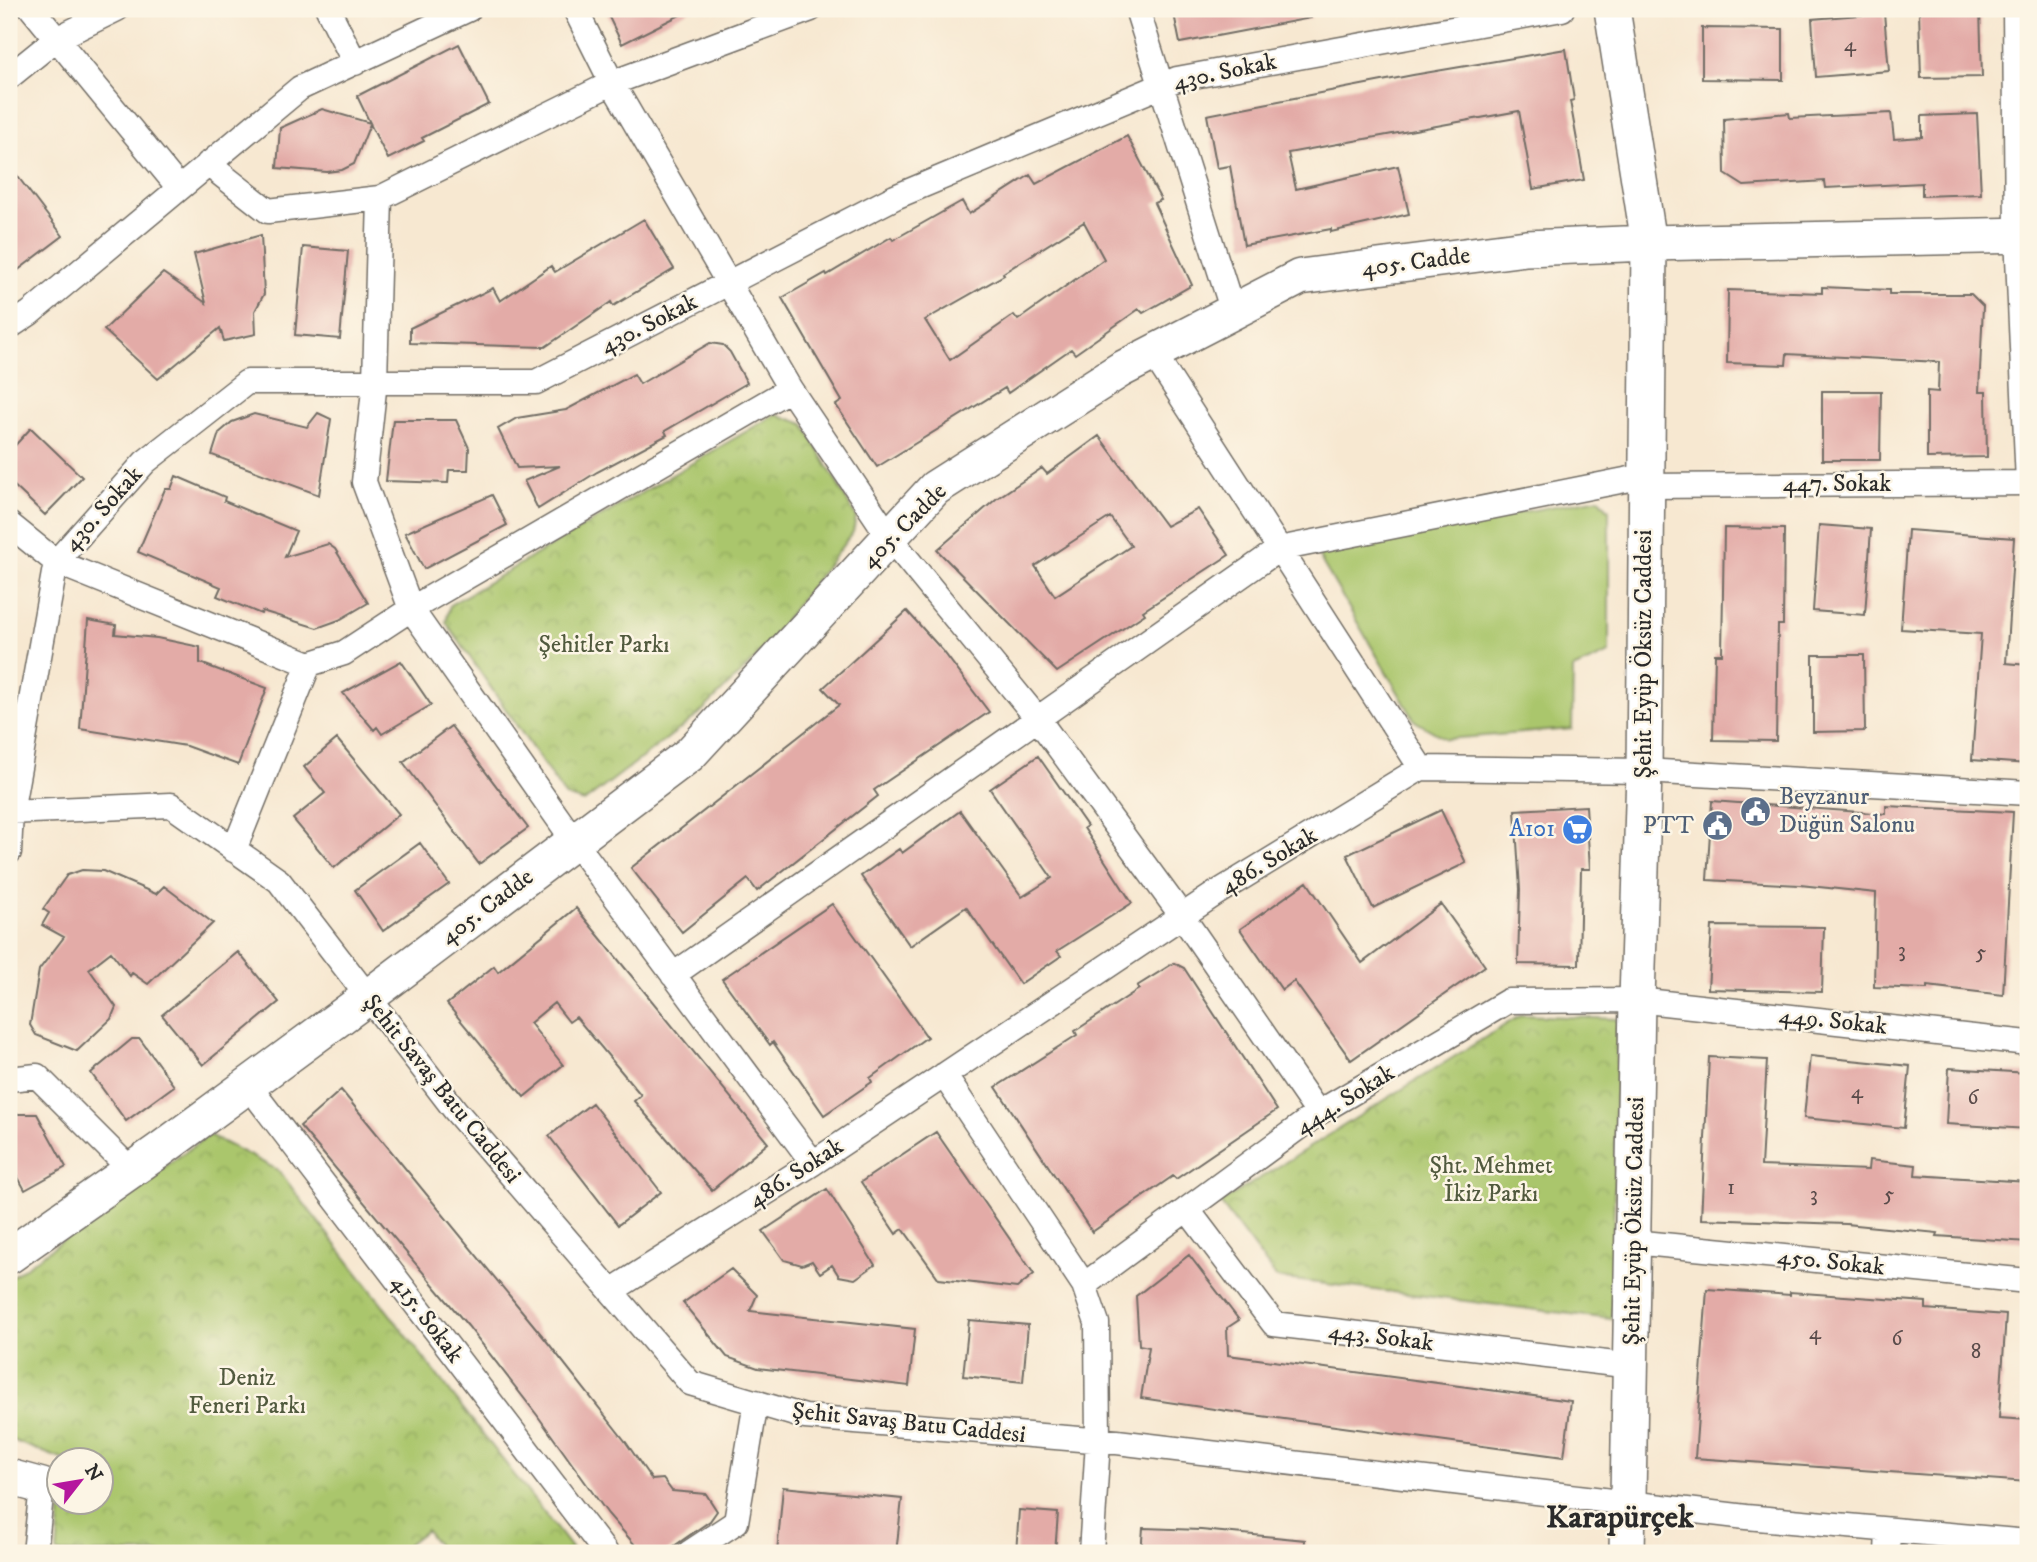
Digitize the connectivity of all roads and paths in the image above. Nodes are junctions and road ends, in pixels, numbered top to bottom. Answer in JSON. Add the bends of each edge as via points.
{"nodes":[{"id":1,"x":32,"y":9,"type":"edge"},
{"id":2,"x":117,"y":9,"type":"edge"},
{"id":3,"x":328,"y":9,"type":"edge"},
{"id":4,"x":469,"y":9,"type":"edge"},
{"id":5,"x":575,"y":9,"type":"edge"},
{"id":6,"x":811,"y":9,"type":"edge"},
{"id":7,"x":1137,"y":9,"type":"edge"},
{"id":8,"x":1562,"y":9,"type":"edge"},
{"id":9,"x":1612,"y":9,"type":"edge"},
{"id":10,"x":2015,"y":9,"type":"edge"},
{"id":11,"x":56,"y":39,"type":"junction"},
{"id":12,"x":355,"y":62,"type":"junction"},
{"id":13,"x":9,"y":77,"type":"edge"},
{"id":14,"x":612,"y":83,"type":"junction"},
{"id":15,"x":1162,"y":86,"type":"junction"},
{"id":16,"x":208,"y":164,"type":"junction"},
{"id":17,"x":179,"y":188,"type":"junction"},
{"id":18,"x":380,"y":198,"type":"junction"},
{"id":19,"x":2023,"y":235,"type":"edge"},
{"id":20,"x":1649,"y":243,"type":"junction"},
{"id":21,"x":728,"y":283,"type":"junction"},
{"id":22,"x":1233,"y":312,"type":"junction"},
{"id":23,"x":9,"y":327,"type":"edge"},
{"id":24,"x":1153,"y":353,"type":"junction"},
{"id":25,"x":375,"y":381,"type":"junction"},
{"id":26,"x":790,"y":390,"type":"junction"},
{"id":27,"x":1645,"y":481,"type":"junction"},
{"id":28,"x":2028,"y":483,"type":"edge"},
{"id":29,"x":9,"y":524,"type":"edge"},
{"id":30,"x":890,"y":538,"type":"junction"},
{"id":31,"x":1279,"y":549,"type":"junction"},
{"id":32,"x":56,"y":562,"type":"junction"},
{"id":33,"x":411,"y":608,"type":"junction"},
{"id":34,"x":309,"y":664,"type":"junction"},
{"id":35,"x":1037,"y":718,"type":"junction"},
{"id":36,"x":1421,"y":768,"type":"junction"},
{"id":37,"x":1644,"y":771,"type":"junction"},
{"id":38,"x":2028,"y":793,"type":"edge"},
{"id":39,"x":10,"y":812,"type":"edge"},
{"id":40,"x":574,"y":841,"type":"junction"},
{"id":41,"x":234,"y":850,"type":"junction"},
{"id":42,"x":9,"y":852,"type":"edge"},
{"id":43,"x":1182,"y":916,"type":"junction"},
{"id":44,"x":673,"y":975,"type":"junction"},
{"id":45,"x":368,"y":997,"type":"junction"},
{"id":46,"x":1637,"y":1000,"type":"junction"},
{"id":47,"x":2028,"y":1043,"type":"edge"},
{"id":48,"x":944,"y":1075,"type":"junction"},
{"id":49,"x":9,"y":1079,"type":"edge"},
{"id":50,"x":247,"y":1085,"type":"junction"},
{"id":51,"x":1318,"y":1113,"type":"junction"},
{"id":52,"x":813,"y":1163,"type":"junction"},
{"id":53,"x":131,"y":1170,"type":"junction"},
{"id":54,"x":1187,"y":1209,"type":"junction"},
{"id":55,"x":1633,"y":1242,"type":"junction"},
{"id":56,"x":9,"y":1256,"type":"edge"},
{"id":57,"x":2028,"y":1282,"type":"edge"},
{"id":58,"x":1084,"y":1285,"type":"junction"},
{"id":59,"x":611,"y":1291,"type":"junction"},
{"id":60,"x":1632,"y":1366,"type":"junction"},
{"id":61,"x":756,"y":1402,"type":"junction"},
{"id":62,"x":1098,"y":1441,"type":"junction"},
{"id":63,"x":9,"y":1478,"type":"edge"},
{"id":64,"x":42,"y":1486,"type":"joint"},
{"id":65,"x":1629,"y":1503,"type":"junction"},
{"id":66,"x":1887,"y":1541,"type":"edge"},
{"id":67,"x":2028,"y":1542,"type":"edge"},
{"id":68,"x":35,"y":1553,"type":"edge"},
{"id":69,"x":606,"y":1553,"type":"edge"},
{"id":70,"x":689,"y":1553,"type":"edge"},
{"id":71,"x":1091,"y":1553,"type":"edge"},
{"id":72,"x":1627,"y":1553,"type":"edge"}],
"edges":[{"from":1,"to":11,"type":"street"},
{"from":2,"to":11,"type":"street"},
{"from":3,"to":12,"type":"street"},
{"from":4,"to":12,"type":"street"},
{"from":5,"to":14,"type":"street"},
{"from":6,"to":14,"type":"street"},
{"from":7,"to":15,"type":"street"},
{"from":8,"to":15,"type":"street","name":"430. Sokak","via":[[1177,79]]},
{"from":9,"to":20,"type":"street","name":"Şehit Eyüp Öksüz Caddesi"},
{"from":10,"to":19,"type":"street"},
{"from":11,"to":13,"type":"street"},
{"from":11,"to":17,"type":"street"},
{"from":12,"to":16,"type":"street","via":[[300,88]]},
{"from":14,"to":18,"type":"street"},
{"from":14,"to":21,"type":"street"},
{"from":15,"to":21,"type":"street","name":"430. Sokak","via":[[895,197]]},
{"from":15,"to":22,"type":"street"},
{"from":16,"to":17,"type":"street"},
{"from":16,"to":18,"type":"street","via":[[268,211]]},
{"from":17,"to":23,"type":"street"},
{"from":18,"to":25,"type":"street"},
{"from":19,"to":20,"type":"street","name":"405. Cadde"},
{"from":19,"to":28,"type":"street"},
{"from":20,"to":22,"type":"street","name":"405. Cadde","via":[[1526,248],[1300,277]]},
{"from":20,"to":27,"type":"street","name":"Şehit Eyüp Öksüz Caddesi"},
{"from":21,"to":25,"type":"street","name":"430. Sokak","via":[[536,382]]},
{"from":21,"to":26,"type":"street"},
{"from":22,"to":24,"type":"street","name":"405. Cadde"},
{"from":24,"to":30,"type":"street","name":"405. Cadde","via":[[935,488]]},
{"from":24,"to":31,"type":"street"},
{"from":25,"to":32,"type":"street","name":"430. Sokak","via":[[247,382],[145,462]]},
{"from":25,"to":33,"type":"street","via":[[364,482]]},
{"from":26,"to":30,"type":"street"},
{"from":26,"to":33,"type":"street"},
{"from":27,"to":28,"type":"street","name":"447. Sokak"},
{"from":27,"to":31,"type":"street","name":"447. Sokak"},
{"from":27,"to":37,"type":"street","name":"Şehit Eyüp Öksüz Caddesi"},
{"from":29,"to":32,"type":"street"},
{"from":30,"to":35,"type":"street"},
{"from":30,"to":40,"type":"street","name":"405. Cadde","via":[[690,754]]},
{"from":31,"to":35,"type":"street"},
{"from":31,"to":36,"type":"street"},
{"from":32,"to":34,"type":"street"},
{"from":32,"to":39,"type":"street","name":"430. Sokak"},
{"from":33,"to":34,"type":"street","via":[[344,653]]},
{"from":33,"to":40,"type":"street"},
{"from":34,"to":41,"type":"street"},
{"from":35,"to":43,"type":"street"},
{"from":35,"to":44,"type":"street"},
{"from":36,"to":37,"type":"street"},
{"from":36,"to":43,"type":"street","name":"486. Sokak"},
{"from":37,"to":38,"type":"street"},
{"from":37,"to":46,"type":"street","name":"Şehit Eyüp Öksüz Caddesi"},
{"from":39,"to":41,"type":"street","name":"Şehit Savaş Batu Caddesi","via":[[171,805]]},
{"from":39,"to":42,"type":"street","name":"430. Sokak"},
{"from":40,"to":44,"type":"street"},
{"from":40,"to":45,"type":"street","name":"405. Cadde"},
{"from":41,"to":45,"type":"street","name":"Şehit Savaş Batu Caddesi","via":[[278,881]]},
{"from":43,"to":48,"type":"street","name":"486. Sokak"},
{"from":43,"to":51,"type":"street"},
{"from":44,"to":52,"type":"street"},
{"from":45,"to":50,"type":"street","name":"405. Cadde"},
{"from":45,"to":59,"type":"street","name":"Şehit Savaş Batu Caddesi","via":[[455,1110]]},
{"from":46,"to":47,"type":"street","name":"449. Sokak"},
{"from":46,"to":51,"type":"street","name":"444. Sokak","via":[[1508,1001]]},
{"from":46,"to":55,"type":"street","name":"Şehit Eyüp Öksüz Caddesi"},
{"from":48,"to":52,"type":"street","name":"486. Sokak"},
{"from":48,"to":58,"type":"street"},
{"from":49,"to":53,"type":"street","via":[[37,1076]]},
{"from":50,"to":53,"type":"street","name":"405. Cadde"},
{"from":50,"to":69,"type":"street","name":"415. Sokak"},
{"from":51,"to":54,"type":"street","name":"444. Sokak"},
{"from":52,"to":59,"type":"street","name":"486. Sokak"},
{"from":53,"to":56,"type":"street","name":"405. Cadde"},
{"from":54,"to":58,"type":"street","name":"444. Sokak"},
{"from":54,"to":60,"type":"street","name":"443. Sokak","via":[[1275,1324]]},
{"from":55,"to":57,"type":"street","name":"450. Sokak"},
{"from":55,"to":60,"type":"street","name":"Şehit Eyüp Öksüz Caddesi"},
{"from":58,"to":62,"type":"street","via":[[1097,1323]]},
{"from":59,"to":61,"type":"street","name":"Şehit Savaş Batu Caddesi","via":[[690,1383]]},
{"from":60,"to":65,"type":"street","name":"Şehit Eyüp Öksüz Caddesi"},
{"from":61,"to":62,"type":"street","name":"Şehit Savaş Batu Caddesi","via":[[805,1417]]},
{"from":61,"to":70,"type":"street","via":[[736,1522]]},
{"from":62,"to":65,"type":"street","name":"Şehit Savaş Batu Caddesi"},
{"from":62,"to":71,"type":"street"},
{"from":63,"to":64,"type":"street"},
{"from":64,"to":68,"type":"street"},
{"from":65,"to":66,"type":"street","name":"Şehit Savaş Batu Caddesi"},
{"from":65,"to":72,"type":"street","name":"Şehit Eyüp Öksüz Caddesi"},
{"from":66,"to":67,"type":"street","name":"Şehit Savaş Batu Caddesi"}]}
